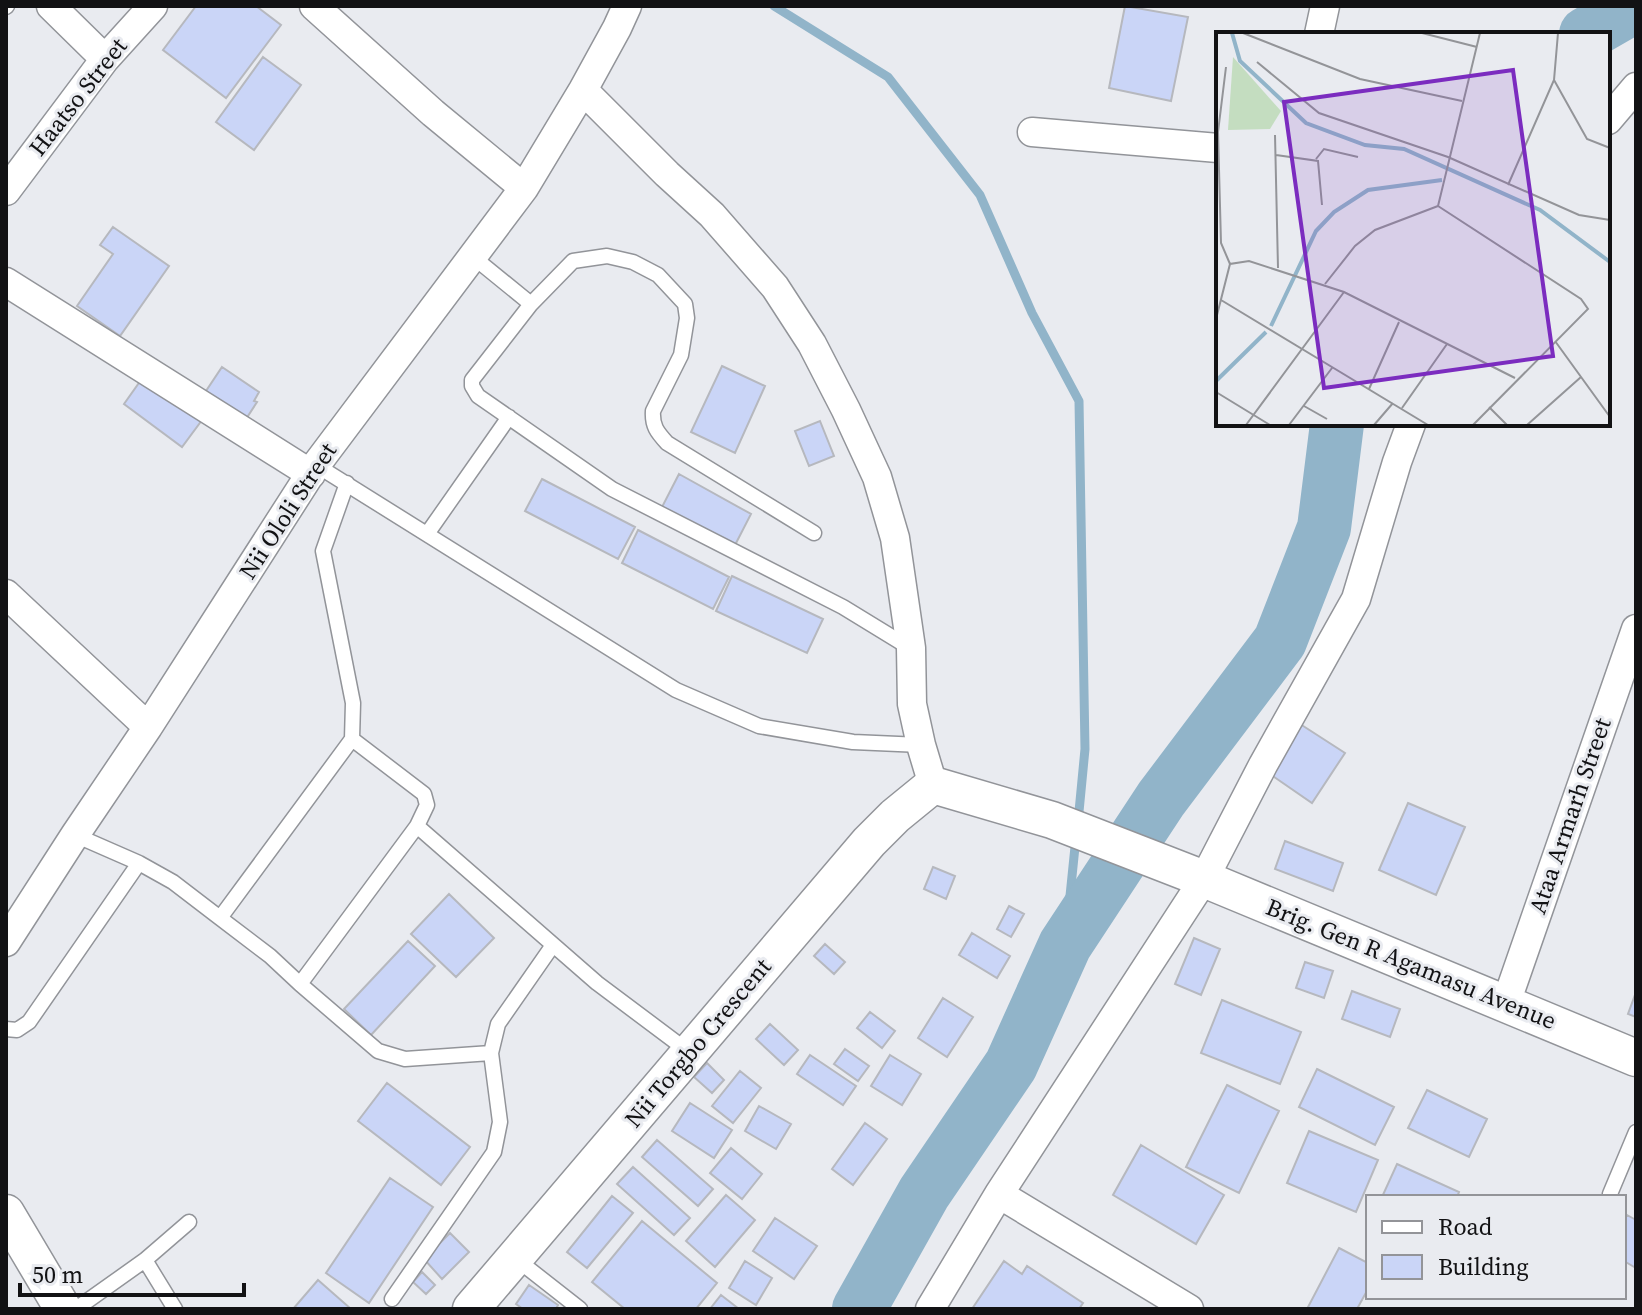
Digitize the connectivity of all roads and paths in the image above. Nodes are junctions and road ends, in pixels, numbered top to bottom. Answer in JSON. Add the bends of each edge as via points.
{"nodes":[{"id":1,"x":51,"y":6,"type":"edge"},
{"id":2,"x":153,"y":6,"type":"edge"},
{"id":3,"x":314,"y":6,"type":"edge"},
{"id":4,"x":627,"y":6,"type":"edge"},
{"id":5,"x":1325,"y":6,"type":"edge"},
{"id":6,"x":1319,"y":32,"type":"edge"},
{"id":7,"x":105,"y":59,"type":"junction"},
{"id":8,"x":1636,"y":87,"type":"edge"},
{"id":9,"x":583,"y":90,"type":"junction"},
{"id":10,"x":1610,"y":118,"type":"edge"},
{"id":11,"x":1032,"y":132,"type":"dead end"},
{"id":12,"x":1216,"y":148,"type":"edge"},
{"id":13,"x":524,"y":188,"type":"junction"},
{"id":14,"x":6,"y":191,"type":"edge"},
{"id":15,"x":472,"y":256,"type":"junction"},
{"id":16,"x":6,"y":282,"type":"edge"},
{"id":17,"x":531,"y":304,"type":"junction"},
{"id":18,"x":509,"y":417,"type":"junction"},
{"id":19,"x":1410,"y":426,"type":"edge"},
{"id":20,"x":314,"y":469,"type":"junction"},
{"id":21,"x":347,"y":483,"type":"junction"},
{"id":22,"x":814,"y":533,"type":"dead end"},
{"id":23,"x":427,"y":534,"type":"junction"},
{"id":24,"x":6,"y":594,"type":"edge"},
{"id":25,"x":1636,"y":629,"type":"edge"},
{"id":26,"x":911,"y":648,"type":"junction"},
{"id":27,"x":148,"y":727,"type":"junction"},
{"id":28,"x":352,"y":739,"type":"junction"},
{"id":29,"x":921,"y":745,"type":"junction"},
{"id":30,"x":933,"y":785,"type":"junction"},
{"id":31,"x":417,"y":826,"type":"junction"},
{"id":32,"x":75,"y":835,"type":"junction"},
{"id":33,"x":139,"y":863,"type":"junction"},
{"id":34,"x":1195,"y":875,"type":"junction"},
{"id":35,"x":220,"y":918,"type":"junction"},
{"id":36,"x":6,"y":942,"type":"edge"},
{"id":37,"x":553,"y":945,"type":"junction"},
{"id":38,"x":300,"y":984,"type":"junction"},
{"id":39,"x":1506,"y":1003,"type":"junction"},
{"id":40,"x":6,"y":1029,"type":"edge"},
{"id":41,"x":689,"y":1052,"type":"junction"},
{"id":42,"x":491,"y":1053,"type":"junction"},
{"id":43,"x":1636,"y":1058,"type":"edge"},
{"id":44,"x":1636,"y":1132,"type":"edge"},
{"id":45,"x":999,"y":1194,"type":"junction"},
{"id":46,"x":1610,"y":1194,"type":"dead end"},
{"id":47,"x":6,"y":1213,"type":"edge"},
{"id":48,"x":189,"y":1222,"type":"dead end"},
{"id":49,"x":514,"y":1258,"type":"junction"},
{"id":50,"x":145,"y":1260,"type":"junction"},
{"id":51,"x":392,"y":1299,"type":"dead end"},
{"id":52,"x":63,"y":1309,"type":"edge"},
{"id":53,"x":76,"y":1309,"type":"edge"},
{"id":54,"x":175,"y":1309,"type":"edge"},
{"id":55,"x":471,"y":1309,"type":"edge"},
{"id":56,"x":580,"y":1309,"type":"edge"},
{"id":57,"x":930,"y":1309,"type":"edge"},
{"id":58,"x":1189,"y":1309,"type":"edge"}],
"edges":[{"from":1,"to":7,"type":"street"},
{"from":2,"to":7,"type":"street","name":"Haatso Street"},
{"from":3,"to":13,"type":"street"},
{"from":4,"to":9,"type":"street","name":"Nii Ololi Street"},
{"from":5,"to":6,"type":"street"},
{"from":7,"to":14,"type":"street","name":"Haatso Street"},
{"from":8,"to":10,"type":"street"},
{"from":9,"to":13,"type":"street","name":"Nii Ololi Street"},
{"from":9,"to":26,"type":"street","via":[[712,215],[775,287],[812,344],[877,477],[895,538]]},
{"from":11,"to":12,"type":"street"},
{"from":13,"to":15,"type":"street","name":"Nii Ololi Street"},
{"from":15,"to":17,"type":"lane"},
{"from":15,"to":20,"type":"street","name":"Nii Ololi Street"},
{"from":16,"to":20,"type":"street"},
{"from":17,"to":18,"type":"lane","via":[[472,380],[478,396]]},
{"from":17,"to":22,"type":"lane","via":[[573,261],[607,256],[658,275],[685,304],[687,318],[681,355],[653,411],[655,430],[667,443]]},
{"from":18,"to":23,"type":"lane"},
{"from":18,"to":26,"type":"lane","via":[[612,489],[843,607]]},
{"from":19,"to":34,"type":"street","via":[[1356,599]]},
{"from":20,"to":21,"type":"lane"},
{"from":20,"to":27,"type":"street","name":"Nii Ololi Street"},
{"from":21,"to":23,"type":"lane"},
{"from":21,"to":28,"type":"lane","via":[[323,551],[353,703]]},
{"from":23,"to":29,"type":"lane","via":[[676,690],[759,726],[853,742]]},
{"from":24,"to":27,"type":"street"},
{"from":25,"to":39,"type":"street","name":"Ataa Armarh Street"},
{"from":26,"to":29,"type":"street","via":[[912,704]]},
{"from":27,"to":32,"type":"street","name":"Nii Ololi Street"},
{"from":28,"to":31,"type":"lane","via":[[424,794],[427,805]]},
{"from":28,"to":35,"type":"lane"},
{"from":29,"to":30,"type":"street"},
{"from":30,"to":34,"type":"street","name":"Brig. Gen R Agamasu Avenue","via":[[1052,820]]},
{"from":30,"to":41,"type":"street","name":"Nii Torgbo Crescent","via":[[869,842]]},
{"from":31,"to":37,"type":"lane"},
{"from":31,"to":38,"type":"lane"},
{"from":32,"to":33,"type":"lane"},
{"from":32,"to":36,"type":"street","name":"Nii Ololi Street"},
{"from":33,"to":35,"type":"lane"},
{"from":33,"to":40,"type":"lane","via":[[29,1022],[17,1030]]},
{"from":34,"to":39,"type":"street","name":"Brig. Gen R Agamasu Avenue"},
{"from":34,"to":45,"type":"street"},
{"from":35,"to":38,"type":"lane"},
{"from":37,"to":41,"type":"lane"},
{"from":37,"to":42,"type":"lane","via":[[498,1024]]},
{"from":38,"to":42,"type":"lane","via":[[378,1051],[405,1059]]},
{"from":39,"to":43,"type":"street","name":"Brig. Gen R Agamasu Avenue"},
{"from":41,"to":49,"type":"street","name":"Nii Torgbo Crescent"},
{"from":42,"to":51,"type":"lane","via":[[500,1122],[494,1152]]},
{"from":44,"to":46,"type":"lane"},
{"from":45,"to":57,"type":"street"},
{"from":45,"to":58,"type":"street"},
{"from":47,"to":52,"type":"street"},
{"from":48,"to":50,"type":"lane"},
{"from":49,"to":55,"type":"street","name":"Nii Torgbo Crescent"},
{"from":49,"to":56,"type":"lane"},
{"from":50,"to":53,"type":"lane"},
{"from":50,"to":54,"type":"lane"}]}
